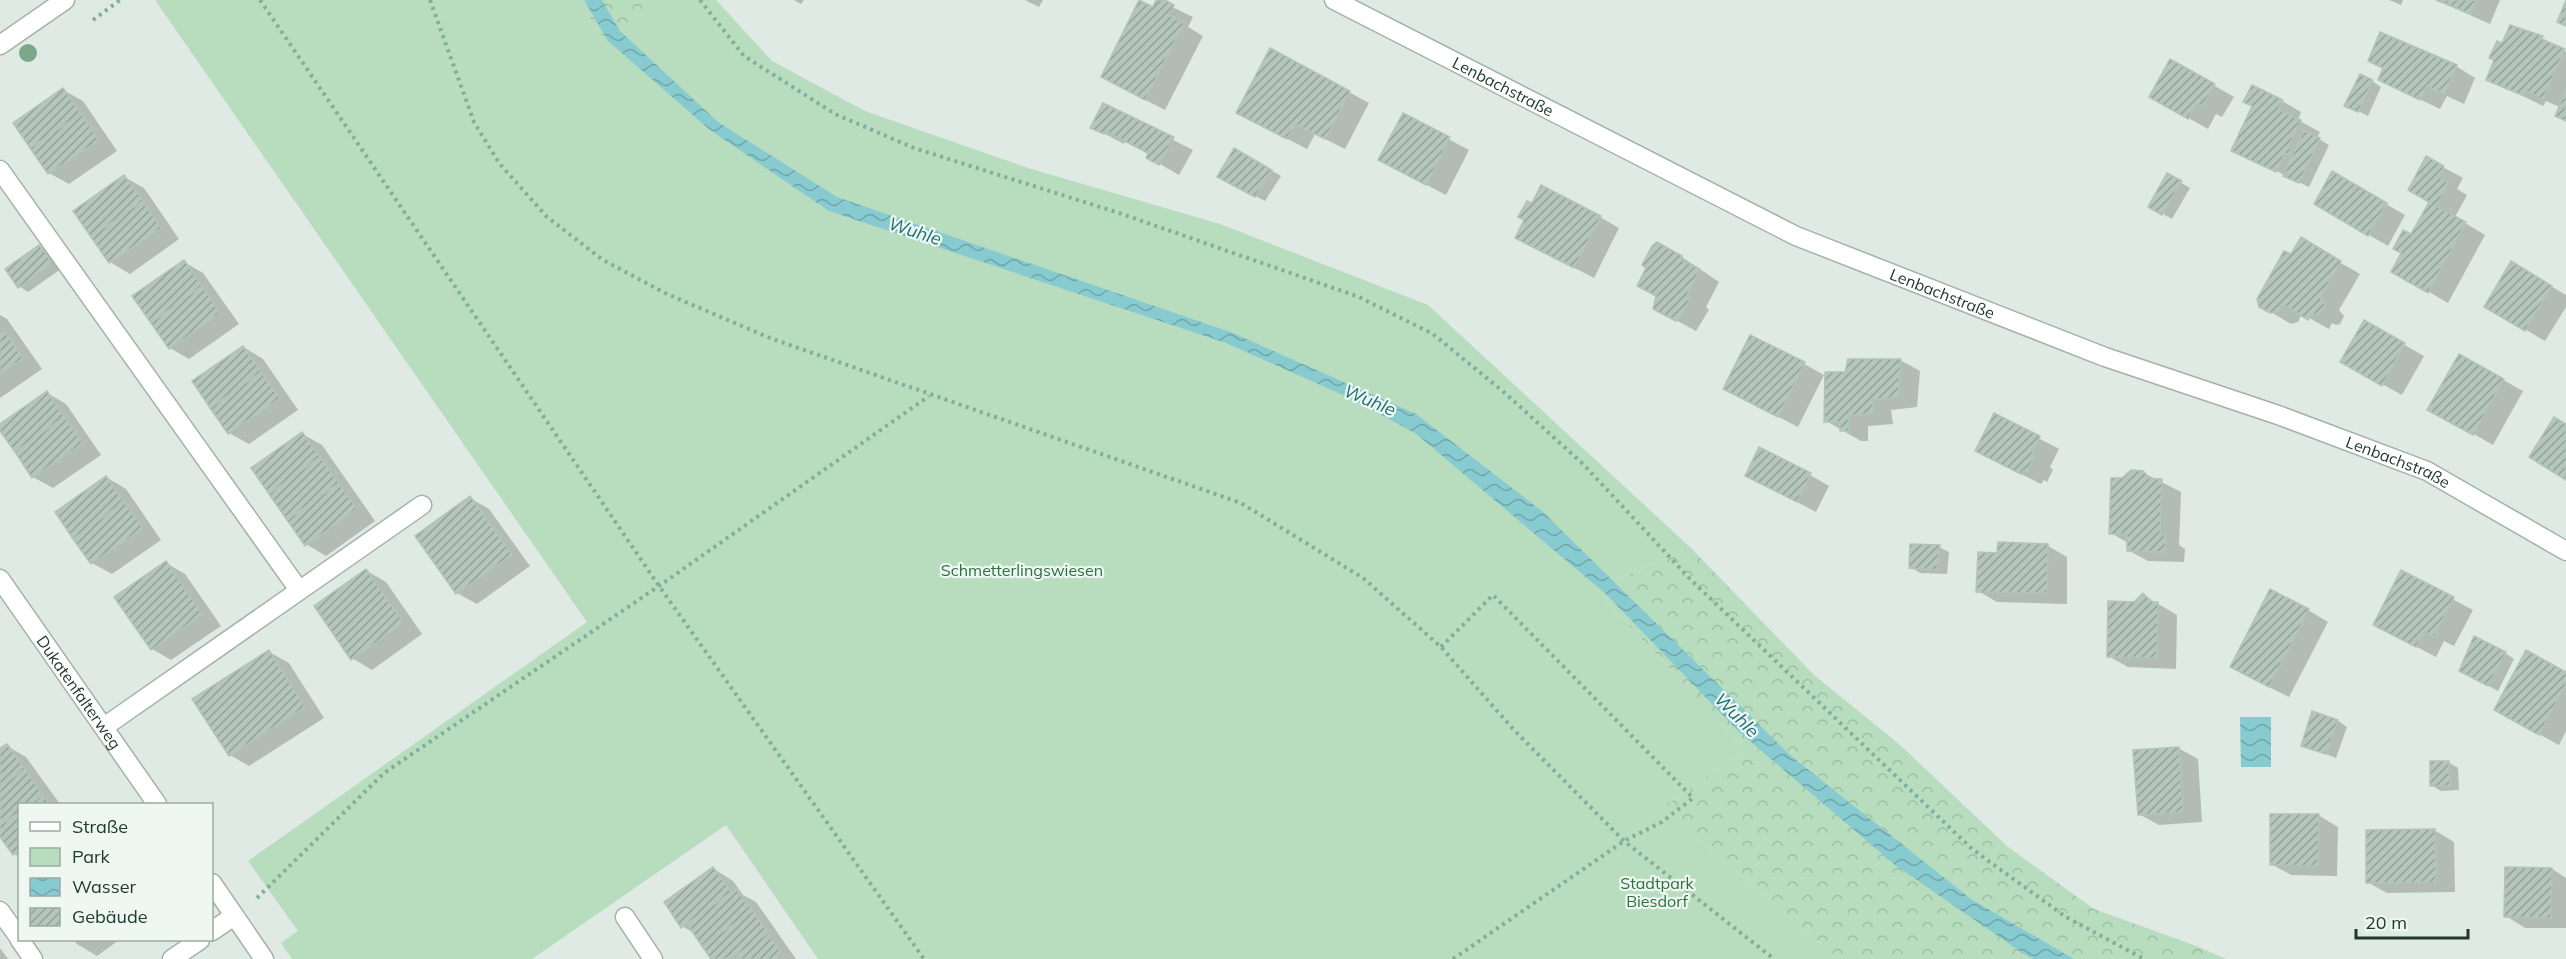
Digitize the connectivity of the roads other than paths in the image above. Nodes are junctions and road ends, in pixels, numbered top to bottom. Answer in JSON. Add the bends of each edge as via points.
{"nodes":[{"id":1,"x":65,"y":0,"type":"edge"},
{"id":2,"x":1334,"y":0,"type":"edge"},
{"id":3,"x":0,"y":45,"type":"edge"},
{"id":4,"x":0,"y":170,"type":"edge"},
{"id":5,"x":422,"y":505,"type":"dead end"},
{"id":6,"x":2566,"y":550,"type":"edge"},
{"id":7,"x":0,"y":579,"type":"edge"},
{"id":8,"x":299,"y":590,"type":"junction"},
{"id":9,"x":104,"y":727,"type":"junction"},
{"id":10,"x":156,"y":803,"type":"edge"},
{"id":11,"x":213,"y":884,"type":"edge"},
{"id":12,"x":0,"y":911,"type":"edge"},
{"id":13,"x":234,"y":916,"type":"junction"},
{"id":14,"x":625,"y":917,"type":"dead end"},
{"id":15,"x":213,"y":931,"type":"edge"},
{"id":16,"x":18,"y":936,"type":"edge"},
{"id":17,"x":21,"y":941,"type":"edge"},
{"id":18,"x":197,"y":941,"type":"edge"},
{"id":19,"x":33,"y":959,"type":"edge"},
{"id":20,"x":172,"y":959,"type":"edge"},
{"id":21,"x":264,"y":959,"type":"edge"},
{"id":22,"x":653,"y":959,"type":"edge"}],
"edges":[{"from":1,"to":3,"type":"street"},
{"from":2,"to":6,"type":"street","name":"Lenbachstraße","via":[[1796,236],[2105,357],[2278,415],[2427,471]]},
{"from":4,"to":8,"type":"street"},
{"from":5,"to":8,"type":"street"},
{"from":7,"to":9,"type":"street","name":"Dukatenfalterweg"},
{"from":8,"to":9,"type":"street"},
{"from":9,"to":10,"type":"street","name":"Dukatenfalterweg"},
{"from":11,"to":13,"type":"street"},
{"from":12,"to":16,"type":"street"},
{"from":13,"to":15,"type":"street"},
{"from":13,"to":21,"type":"street"},
{"from":14,"to":22,"type":"street"},
{"from":17,"to":19,"type":"street"},
{"from":18,"to":20,"type":"street"}]}
